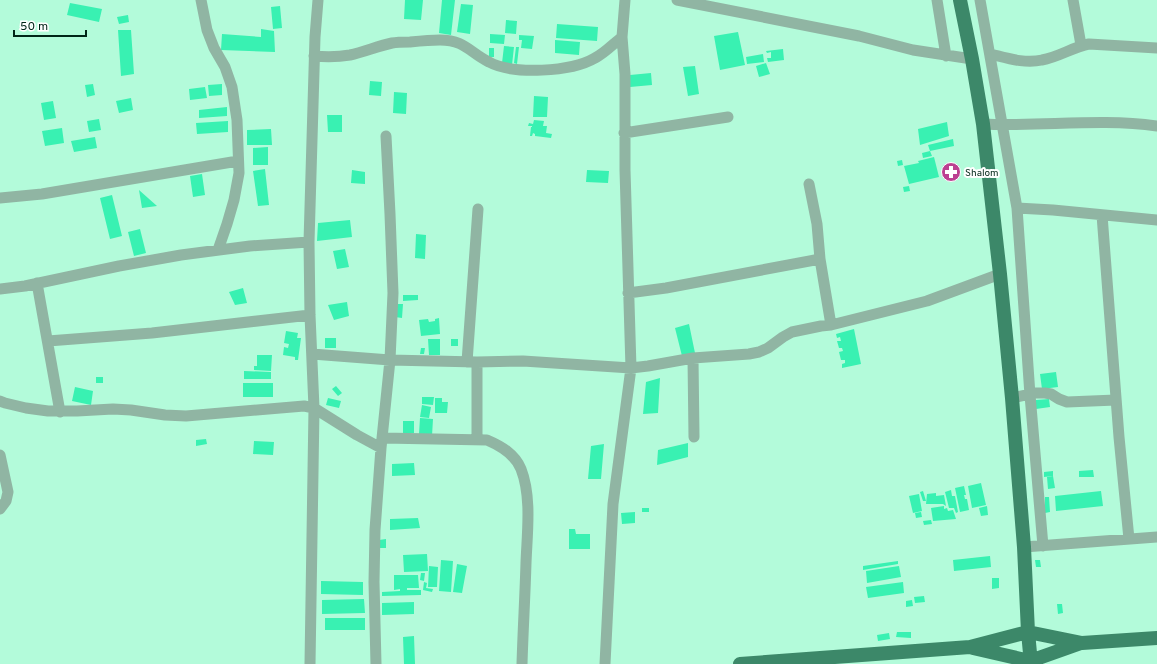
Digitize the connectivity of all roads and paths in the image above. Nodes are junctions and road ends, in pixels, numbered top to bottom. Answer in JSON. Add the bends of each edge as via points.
{"nodes":[{"id":1,"x":201,"y":0,"type":"edge"},
{"id":2,"x":318,"y":0,"type":"edge"},
{"id":3,"x":625,"y":0,"type":"edge"},
{"id":4,"x":679,"y":0,"type":"edge"},
{"id":5,"x":937,"y":0,"type":"edge"},
{"id":6,"x":960,"y":0,"type":"edge"},
{"id":7,"x":980,"y":0,"type":"edge"},
{"id":8,"x":1073,"y":0,"type":"edge"},
{"id":9,"x":622,"y":37,"type":"junction"},
{"id":10,"x":1081,"y":45,"type":"junction"},
{"id":11,"x":1157,"y":48,"type":"edge"},
{"id":12,"x":990,"y":54,"type":"junction"},
{"id":13,"x":314,"y":56,"type":"junction"},
{"id":14,"x":946,"y":56,"type":"junction"},
{"id":15,"x":972,"y":59,"type":"junction"},
{"id":16,"x":728,"y":116,"type":"dead end"},
{"id":17,"x":983,"y":124,"type":"junction"},
{"id":18,"x":1003,"y":125,"type":"junction"},
{"id":19,"x":1157,"y":126,"type":"edge"},
{"id":20,"x":624,"y":133,"type":"junction"},
{"id":21,"x":386,"y":136,"type":"dead end"},
{"id":22,"x":238,"y":161,"type":"junction"},
{"id":23,"x":809,"y":184,"type":"dead end"},
{"id":24,"x":0,"y":198,"type":"edge"},
{"id":25,"x":1017,"y":208,"type":"junction"},
{"id":26,"x":478,"y":209,"type":"dead end"},
{"id":27,"x":1102,"y":214,"type":"junction"},
{"id":28,"x":1157,"y":220,"type":"edge"},
{"id":29,"x":309,"y":242,"type":"junction"},
{"id":30,"x":218,"y":250,"type":"junction"},
{"id":31,"x":820,"y":260,"type":"junction"},
{"id":32,"x":1000,"y":274,"type":"junction"},
{"id":33,"x":37,"y":283,"type":"junction"},
{"id":34,"x":0,"y":289,"type":"edge"},
{"id":35,"x":628,"y":293,"type":"junction"},
{"id":36,"x":310,"y":315,"type":"junction"},
{"id":37,"x":831,"y":325,"type":"junction"},
{"id":38,"x":48,"y":341,"type":"junction"},
{"id":39,"x":312,"y":354,"type":"junction"},
{"id":40,"x":693,"y":358,"type":"junction"},
{"id":41,"x":390,"y":360,"type":"junction"},
{"id":42,"x":472,"y":362,"type":"junction"},
{"id":43,"x":631,"y":368,"type":"junction"},
{"id":44,"x":1030,"y":394,"type":"junction"},
{"id":45,"x":1012,"y":398,"type":"junction"},
{"id":46,"x":1116,"y":400,"type":"junction"},
{"id":47,"x":0,"y":401,"type":"edge"},
{"id":48,"x":314,"y":408,"type":"junction"},
{"id":49,"x":60,"y":412,"type":"junction"},
{"id":50,"x":694,"y":437,"type":"dead end"},
{"id":51,"x":477,"y":440,"type":"junction"},
{"id":52,"x":382,"y":443,"type":"junction"},
{"id":53,"x":0,"y":455,"type":"edge"},
{"id":54,"x":0,"y":509,"type":"edge"},
{"id":55,"x":1157,"y":537,"type":"edge"},
{"id":56,"x":1129,"y":539,"type":"junction"},
{"id":57,"x":1043,"y":546,"type":"junction"},
{"id":58,"x":1024,"y":547,"type":"junction"},
{"id":59,"x":1028,"y":632,"type":"junction"},
{"id":60,"x":1157,"y":638,"type":"edge"},
{"id":61,"x":1082,"y":643,"type":"junction"},
{"id":62,"x":970,"y":647,"type":"junction"},
{"id":63,"x":784,"y":662,"type":"edge"},
{"id":64,"x":1031,"y":662,"type":"edge"},
{"id":65,"x":310,"y":664,"type":"edge"},
{"id":66,"x":376,"y":664,"type":"edge"},
{"id":67,"x":522,"y":664,"type":"edge"},
{"id":68,"x":604,"y":664,"type":"edge"},
{"id":69,"x":740,"y":664,"type":"edge"}],
"edges":[{"from":1,"to":22,"type":"street","via":[[207,30],[232,87]]},
{"from":2,"to":13,"type":"street"},
{"from":3,"to":9,"type":"street"},
{"from":4,"to":14,"type":"street"},
{"from":5,"to":14,"type":"street"},
{"from":6,"to":15,"type":"main road"},
{"from":7,"to":12,"type":"street"},
{"from":8,"to":10,"type":"street"},
{"from":9,"to":13,"type":"street","via":[[596,58],[585,63],[550,69],[528,70],[498,66],[452,40],[393,43],[351,55]]},
{"from":9,"to":20,"type":"street","via":[[625,74]]},
{"from":10,"to":11,"type":"street"},
{"from":10,"to":12,"type":"street","via":[[1056,56],[1033,62]]},
{"from":12,"to":18,"type":"street"},
{"from":13,"to":29,"type":"street"},
{"from":14,"to":15,"type":"street"},
{"from":15,"to":17,"type":"main road"},
{"from":16,"to":20,"type":"street"},
{"from":17,"to":18,"type":"street"},
{"from":17,"to":32,"type":"main road"},
{"from":18,"to":19,"type":"street","via":[[1115,122]]},
{"from":18,"to":25,"type":"street"},
{"from":20,"to":35,"type":"street"},
{"from":21,"to":41,"type":"street","via":[[392,275]]},
{"from":22,"to":24,"type":"street","via":[[42,194]]},
{"from":22,"to":30,"type":"street","via":[[234,200]]},
{"from":23,"to":31,"type":"street","via":[[817,224]]},
{"from":25,"to":27,"type":"street"},
{"from":25,"to":44,"type":"street"},
{"from":26,"to":42,"type":"street"},
{"from":27,"to":28,"type":"street"},
{"from":27,"to":46,"type":"street"},
{"from":29,"to":30,"type":"street"},
{"from":29,"to":36,"type":"street"},
{"from":30,"to":33,"type":"street","via":[[119,266]]},
{"from":31,"to":35,"type":"street"},
{"from":31,"to":37,"type":"street"},
{"from":32,"to":37,"type":"street","via":[[927,301]]},
{"from":32,"to":45,"type":"main road"},
{"from":33,"to":34,"type":"street"},
{"from":33,"to":38,"type":"street"},
{"from":35,"to":43,"type":"street"},
{"from":36,"to":38,"type":"street","via":[[152,333]]},
{"from":36,"to":39,"type":"street"},
{"from":37,"to":40,"type":"street","via":[[792,332],[759,352]]},
{"from":38,"to":49,"type":"street"},
{"from":39,"to":41,"type":"street"},
{"from":39,"to":48,"type":"street"},
{"from":40,"to":43,"type":"street"},
{"from":40,"to":50,"type":"street"},
{"from":41,"to":42,"type":"street"},
{"from":41,"to":52,"type":"street"},
{"from":42,"to":43,"type":"street","via":[[523,361]]},
{"from":42,"to":51,"type":"street"},
{"from":43,"to":68,"type":"street","via":[[614,496]]},
{"from":44,"to":45,"type":"street"},
{"from":44,"to":46,"type":"street","via":[[1051,394],[1067,402]]},
{"from":44,"to":57,"type":"street"},
{"from":45,"to":58,"type":"main road"},
{"from":46,"to":56,"type":"street"},
{"from":47,"to":49,"type":"street","via":[[26,408]]},
{"from":48,"to":49,"type":"street","via":[[304,406],[186,416],[113,409]]},
{"from":48,"to":52,"type":"street","via":[[357,435]]},
{"from":48,"to":65,"type":"street"},
{"from":51,"to":52,"type":"street"},
{"from":51,"to":67,"type":"street","via":[[487,440],[496,444],[514,457],[521,468],[525,483],[528,505]]},
{"from":52,"to":66,"type":"street","via":[[374,530]]},
{"from":53,"to":54,"type":"street","via":[[8,492],[6,501]]},
{"from":55,"to":56,"type":"street"},
{"from":56,"to":57,"type":"street"},
{"from":57,"to":58,"type":"street"},
{"from":58,"to":59,"type":"main road"},
{"from":59,"to":61,"type":"main road"},
{"from":59,"to":62,"type":"main road"},
{"from":59,"to":64,"type":"main road"},
{"from":60,"to":61,"type":"main road"},
{"from":61,"to":64,"type":"main road"},
{"from":62,"to":63,"type":"main road"},
{"from":62,"to":64,"type":"main road"},
{"from":63,"to":69,"type":"main road"}]}
